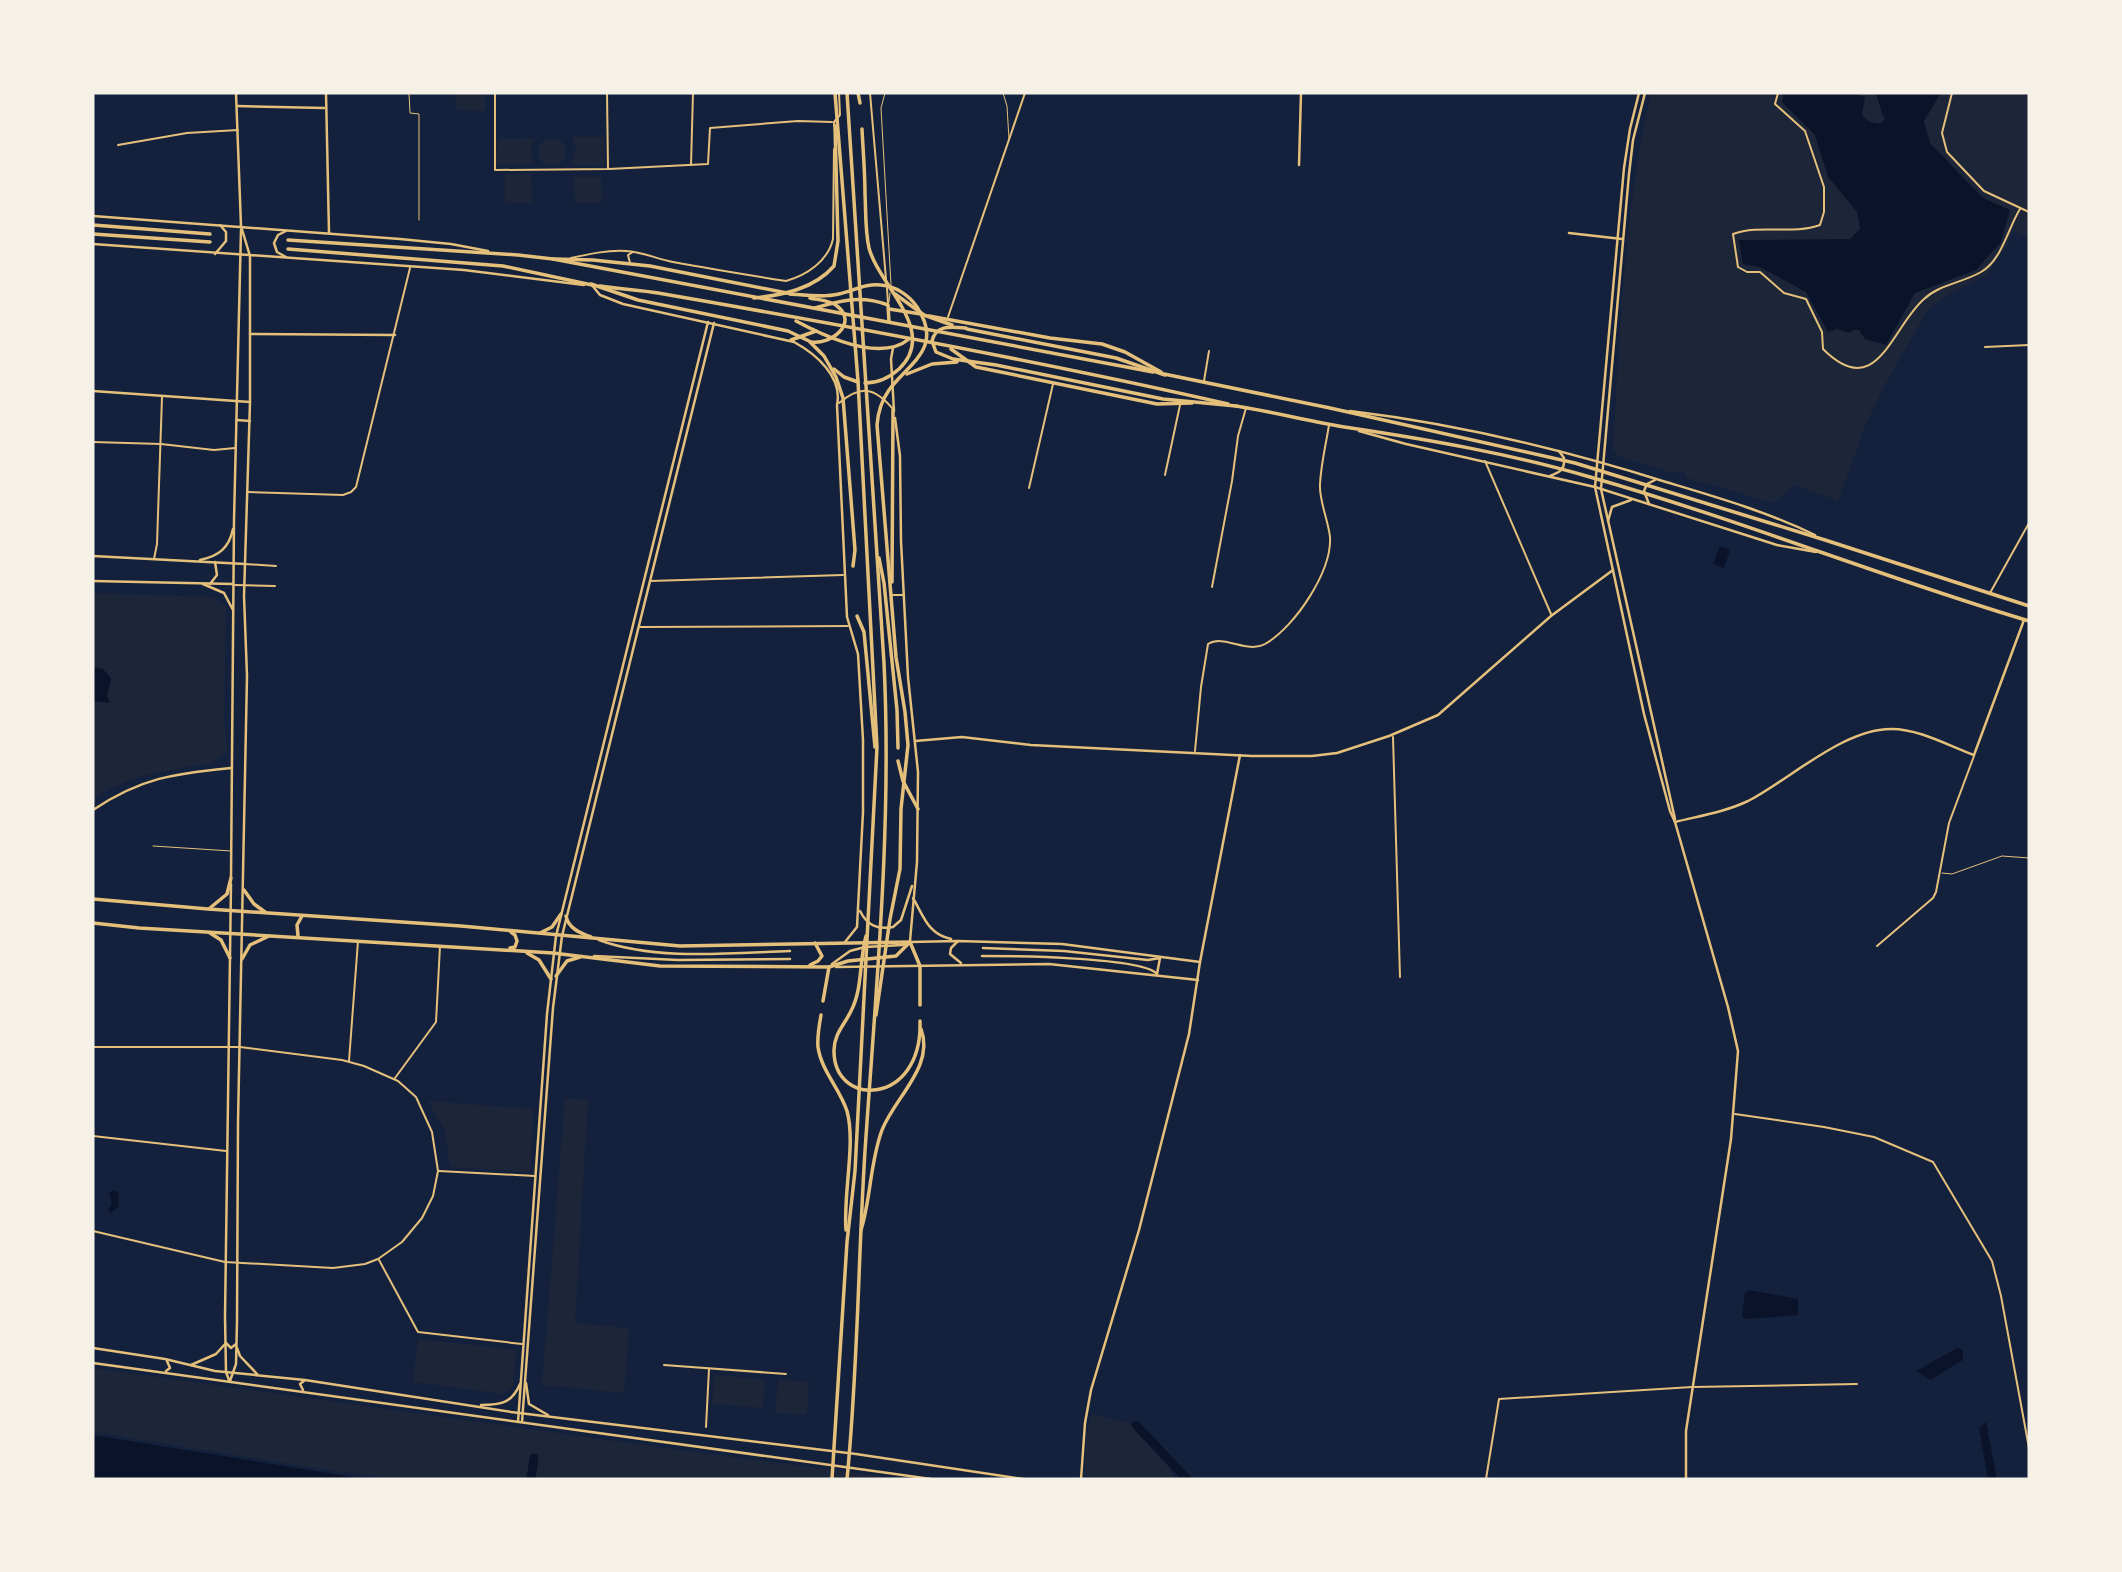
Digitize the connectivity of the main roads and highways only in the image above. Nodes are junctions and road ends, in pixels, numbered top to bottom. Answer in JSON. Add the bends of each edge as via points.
{"nodes":[{"id":1,"x":836,"y":93,"type":"edge"},
{"id":2,"x":847,"y":93,"type":"edge"},
{"id":3,"x":858,"y":93,"type":"edge"},
{"id":4,"x":860,"y":103,"type":"dead end"},
{"id":5,"x":862,"y":129,"type":"dead end"},
{"id":6,"x":93,"y":225,"type":"edge"},
{"id":7,"x":93,"y":234,"type":"edge"},
{"id":8,"x":210,"y":234,"type":"dead end"},
{"id":9,"x":288,"y":240,"type":"dead end"},
{"id":10,"x":210,"y":242,"type":"dead end"},
{"id":11,"x":288,"y":249,"type":"dead end"},
{"id":12,"x":553,"y":259,"type":"junction"},
{"id":13,"x":591,"y":284,"type":"junction"},
{"id":14,"x":892,"y":292,"type":"junction"},
{"id":15,"x":790,"y":294,"type":"junction"},
{"id":16,"x":754,"y":298,"type":"junction"},
{"id":17,"x":889,"y":307,"type":"junction"},
{"id":18,"x":813,"y":309,"type":"junction"},
{"id":19,"x":791,"y":318,"type":"junction"},
{"id":20,"x":889,"y":322,"type":"junction"},
{"id":21,"x":966,"y":328,"type":"junction"},
{"id":22,"x":816,"y":331,"type":"junction"},
{"id":23,"x":909,"y":339,"type":"junction"},
{"id":24,"x":790,"y":340,"type":"road end"},
{"id":25,"x":809,"y":341,"type":"junction"},
{"id":26,"x":950,"y":347,"type":"junction"},
{"id":27,"x":996,"y":365,"type":"junction"},
{"id":28,"x":830,"y":366,"type":"junction"},
{"id":29,"x":1165,"y":375,"type":"junction"},
{"id":30,"x":902,"y":376,"type":"junction"},
{"id":31,"x":1195,"y":402,"type":"junction"},
{"id":32,"x":1236,"y":406,"type":"junction"},
{"id":33,"x":893,"y":410,"type":"road end"},
{"id":34,"x":876,"y":542,"type":"junction"},
{"id":35,"x":853,"y":566,"type":"dead end"},
{"id":36,"x":891,"y":595,"type":"junction"},
{"id":37,"x":2029,"y":606,"type":"edge"},
{"id":38,"x":857,"y":616,"type":"dead end"},
{"id":39,"x":2027,"y":620,"type":"edge"},
{"id":40,"x":898,"y":748,"type":"dead end"},
{"id":41,"x":898,"y":761,"type":"dead end"},
{"id":42,"x":875,"y":798,"type":"junction"},
{"id":43,"x":918,"y":809,"type":"road end"},
{"id":44,"x":231,"y":878,"type":"road end"},
{"id":45,"x":244,"y":890,"type":"road end"},
{"id":46,"x":93,"y":899,"type":"edge"},
{"id":47,"x":208,"y":909,"type":"junction"},
{"id":48,"x":267,"y":913,"type":"junction"},
{"id":49,"x":302,"y":916,"type":"junction"},
{"id":50,"x":93,"y":923,"type":"edge"},
{"id":51,"x":869,"y":928,"type":"junction"},
{"id":52,"x":205,"y":931,"type":"junction"},
{"id":53,"x":507,"y":931,"type":"junction"},
{"id":54,"x":536,"y":934,"type":"junction"},
{"id":55,"x":273,"y":935,"type":"junction"},
{"id":56,"x":298,"y":937,"type":"junction"},
{"id":57,"x":599,"y":940,"type":"junction"},
{"id":58,"x":910,"y":942,"type":"junction"},
{"id":59,"x":815,"y":943,"type":"junction"},
{"id":60,"x":504,"y":949,"type":"junction"},
{"id":61,"x":593,"y":956,"type":"junction"},
{"id":62,"x":229,"y":958,"type":"road end"},
{"id":63,"x":242,"y":959,"type":"road end"},
{"id":64,"x":808,"y":966,"type":"junction"},
{"id":65,"x":829,"y":967,"type":"junction"},
{"id":66,"x":556,"y":976,"type":"road end"},
{"id":67,"x":551,"y":979,"type":"road end"},
{"id":68,"x":823,"y":1001,"type":"dead end"},
{"id":69,"x":920,"y":1005,"type":"dead end"},
{"id":70,"x":821,"y":1015,"type":"dead end"},
{"id":71,"x":920,"y":1021,"type":"dead end"},
{"id":72,"x":920,"y":1027,"type":"junction"},
{"id":73,"x":873,"y":1036,"type":"junction"},
{"id":74,"x":859,"y":1238,"type":"junction"},
{"id":75,"x":847,"y":1242,"type":"junction"},
{"id":76,"x":832,"y":1479,"type":"edge"},
{"id":77,"x":847,"y":1479,"type":"edge"}],
"edges":[{"from":1,"to":16,"type":"main road","via":[[834,266],[812,284]]},
{"from":1,"to":42,"type":"main road","via":[[857,361],[877,730]]},
{"from":2,"to":34,"type":"main road"},
{"from":3,"to":4,"type":"main road"},
{"from":5,"to":14,"type":"main road","via":[[868,244]]},
{"from":6,"to":8,"type":"main road"},
{"from":7,"to":10,"type":"main road"},
{"from":9,"to":12,"type":"main road"},
{"from":11,"to":13,"type":"main road","via":[[503,266]]},
{"from":12,"to":15,"type":"main road","via":[[630,264]]},
{"from":12,"to":16,"type":"main road"},
{"from":13,"to":19,"type":"main road"},
{"from":13,"to":25,"type":"main road","via":[[624,297],[780,329]]},
{"from":14,"to":21,"type":"main road","via":[[924,315]]},
{"from":14,"to":28,"type":"main road","via":[[912,330],[911,349],[903,365],[888,378],[868,383],[849,380]]},
{"from":15,"to":25,"type":"main road","via":[[831,302],[842,312],[844,325],[836,336]]},
{"from":15,"to":30,"type":"main road","via":[[832,296],[876,284],[905,294],[920,313],[925,340],[919,359]]},
{"from":16,"to":18,"type":"main road"},
{"from":17,"to":18,"type":"main road","via":[[855,298]]},
{"from":17,"to":20,"type":"main road"},
{"from":17,"to":29,"type":"main road","via":[[1118,349]]},
{"from":18,"to":20,"type":"main road"},
{"from":19,"to":22,"type":"main road"},
{"from":19,"to":23,"type":"main road"},
{"from":20,"to":29,"type":"main road"},
{"from":21,"to":27,"type":"main road","via":[[938,330],[932,341],[936,352]]},
{"from":21,"to":29,"type":"main road","via":[[1116,358]]},
{"from":22,"to":23,"type":"main road","via":[[880,349]]},
{"from":22,"to":24,"type":"main road"},
{"from":23,"to":26,"type":"main road"},
{"from":25,"to":28,"type":"main road"},
{"from":26,"to":31,"type":"main road","via":[[976,367],[1149,402]]},
{"from":26,"to":32,"type":"main road"},
{"from":27,"to":30,"type":"main road","via":[[946,361]]},
{"from":27,"to":31,"type":"main road"},
{"from":28,"to":35,"type":"main road","via":[[844,404]]},
{"from":29,"to":37,"type":"main road","via":[[1503,446],[1608,473]]},
{"from":30,"to":36,"type":"main road","via":[[884,398],[877,430]]},
{"from":31,"to":32,"type":"main road"},
{"from":32,"to":39,"type":"main road","via":[[1501,454],[1591,477]]},
{"from":33,"to":36,"type":"main road"},
{"from":34,"to":40,"type":"main road","via":[[884,583]]},
{"from":34,"to":73,"type":"main road","via":[[887,798]]},
{"from":36,"to":73,"type":"main road","via":[[908,745],[900,869]]},
{"from":38,"to":42,"type":"main road","via":[[863,632],[874,741]]},
{"from":41,"to":43,"type":"main road","via":[[902,781]]},
{"from":42,"to":51,"type":"main road"},
{"from":44,"to":47,"type":"main road","via":[[224,899]]},
{"from":45,"to":48,"type":"main road"},
{"from":46,"to":47,"type":"main road"},
{"from":47,"to":48,"type":"main road"},
{"from":48,"to":49,"type":"main road"},
{"from":49,"to":53,"type":"main road"},
{"from":49,"to":56,"type":"main road"},
{"from":50,"to":52,"type":"main road"},
{"from":51,"to":72,"type":"main road","via":[[853,1006],[835,1042],[839,1070],[851,1084],[863,1089],[880,1090],[896,1084],[913,1062]]},
{"from":51,"to":75,"type":"main road"},
{"from":52,"to":55,"type":"main road"},
{"from":52,"to":62,"type":"main road","via":[[221,940]]},
{"from":53,"to":54,"type":"main road"},
{"from":53,"to":60,"type":"main road","via":[[515,935],[517,945]]},
{"from":54,"to":57,"type":"main road"},
{"from":54,"to":57,"type":"main road","via":[[549,930],[563,915],[575,929]]},
{"from":55,"to":56,"type":"main road"},
{"from":55,"to":63,"type":"main road","via":[[255,941]]},
{"from":56,"to":60,"type":"main road"},
{"from":57,"to":59,"type":"main road","via":[[680,946]]},
{"from":58,"to":59,"type":"main road"},
{"from":58,"to":65,"type":"main road","via":[[896,956]]},
{"from":58,"to":69,"type":"main road","via":[[920,966]]},
{"from":59,"to":64,"type":"main road","via":[[822,956]]},
{"from":60,"to":61,"type":"main road"},
{"from":60,"to":67,"type":"main road","via":[[529,953],[544,965]]},
{"from":61,"to":64,"type":"main road","via":[[660,966]]},
{"from":61,"to":66,"type":"main road","via":[[567,961]]},
{"from":64,"to":65,"type":"main road"},
{"from":65,"to":68,"type":"main road"},
{"from":70,"to":75,"type":"main road","via":[[819,1054],[848,1115]]},
{"from":71,"to":72,"type":"main road"},
{"from":72,"to":74,"type":"main road","via":[[922,1063],[885,1124]]},
{"from":73,"to":74,"type":"main road"},
{"from":74,"to":77,"type":"main road"},
{"from":75,"to":76,"type":"main road"}]}
